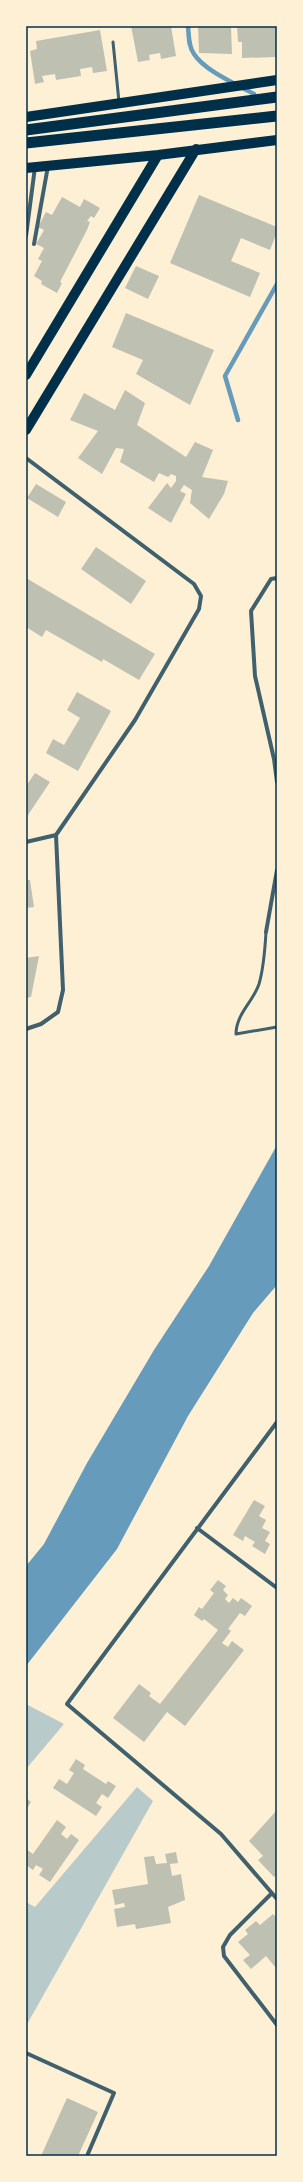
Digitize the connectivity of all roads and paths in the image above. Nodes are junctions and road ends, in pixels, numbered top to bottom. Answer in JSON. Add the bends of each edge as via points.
{"nodes":[{"id":1,"x":113,"y":42,"type":"dead end"},
{"id":2,"x":277,"y":80,"type":"edge"},
{"id":3,"x":277,"y":97,"type":"edge"},
{"id":4,"x":119,"y":104,"type":"junction"},
{"id":5,"x":277,"y":116,"type":"edge"},
{"id":6,"x":26,"y":117,"type":"edge"},
{"id":7,"x":26,"y":130,"type":"edge"},
{"id":8,"x":277,"y":140,"type":"edge"},
{"id":9,"x":26,"y":143,"type":"edge"},
{"id":10,"x":196,"y":149,"type":"junction"},
{"id":11,"x":158,"y":154,"type":"junction"},
{"id":12,"x":48,"y":165,"type":"junction"},
{"id":13,"x":30,"y":167,"type":"edge"},
{"id":14,"x":26,"y":236,"type":"edge"},
{"id":15,"x":34,"y":244,"type":"dead end"},
{"id":16,"x":26,"y":375,"type":"edge"},
{"id":17,"x":26,"y":430,"type":"edge"},
{"id":18,"x":26,"y":458,"type":"edge"},
{"id":19,"x":277,"y":578,"type":"edge"},
{"id":20,"x":277,"y":782,"type":"edge"},
{"id":21,"x":56,"y":835,"type":"junction"},
{"id":22,"x":26,"y":842,"type":"edge"},
{"id":23,"x":277,"y":870,"type":"edge"},
{"id":24,"x":266,"y":932,"type":"joint"},
{"id":25,"x":277,"y":1027,"type":"edge"},
{"id":26,"x":26,"y":1029,"type":"edge"},
{"id":27,"x":277,"y":1422,"type":"edge"},
{"id":28,"x":197,"y":1528,"type":"junction"},
{"id":29,"x":277,"y":1588,"type":"edge"},
{"id":30,"x":272,"y":1893,"type":"junction"},
{"id":31,"x":277,"y":1899,"type":"edge"},
{"id":32,"x":277,"y":2025,"type":"edge"},
{"id":33,"x":26,"y":2053,"type":"edge"},
{"id":34,"x":87,"y":2156,"type":"edge"}],
"edges":[{"from":1,"to":4,"type":"lane"},
{"from":2,"to":4,"type":"main road"},
{"from":3,"to":7,"type":"highway"},
{"from":4,"to":6,"type":"main road"},
{"from":5,"to":9,"type":"highway"},
{"from":8,"to":10,"type":"main road"},
{"from":10,"to":11,"type":"main road"},
{"from":10,"to":17,"type":"main road"},
{"from":11,"to":12,"type":"main road"},
{"from":11,"to":16,"type":"main road"},
{"from":12,"to":13,"type":"main road"},
{"from":12,"to":15,"type":"street"},
{"from":13,"to":14,"type":"street"},
{"from":18,"to":21,"type":"street","via":[[194,584],[202,596],[199,609],[135,720]]},
{"from":19,"to":20,"type":"street","via":[[271,579],[251,610],[255,676]]},
{"from":21,"to":22,"type":"street"},
{"from":21,"to":26,"type":"street","via":[[63,990],[58,1012],[42,1024]]},
{"from":23,"to":24,"type":"street"},
{"from":24,"to":25,"type":"lane","via":[[265,956],[258,985],[236,1024],[236,1034]]},
{"from":27,"to":28,"type":"street"},
{"from":28,"to":29,"type":"street"},
{"from":28,"to":30,"type":"street","via":[[67,1704],[220,1834]]},
{"from":30,"to":31,"type":"street"},
{"from":30,"to":32,"type":"street","via":[[230,1935],[223,1947],[224,1956],[230,1965]]},
{"from":33,"to":34,"type":"street","via":[[114,2093]]}]}
